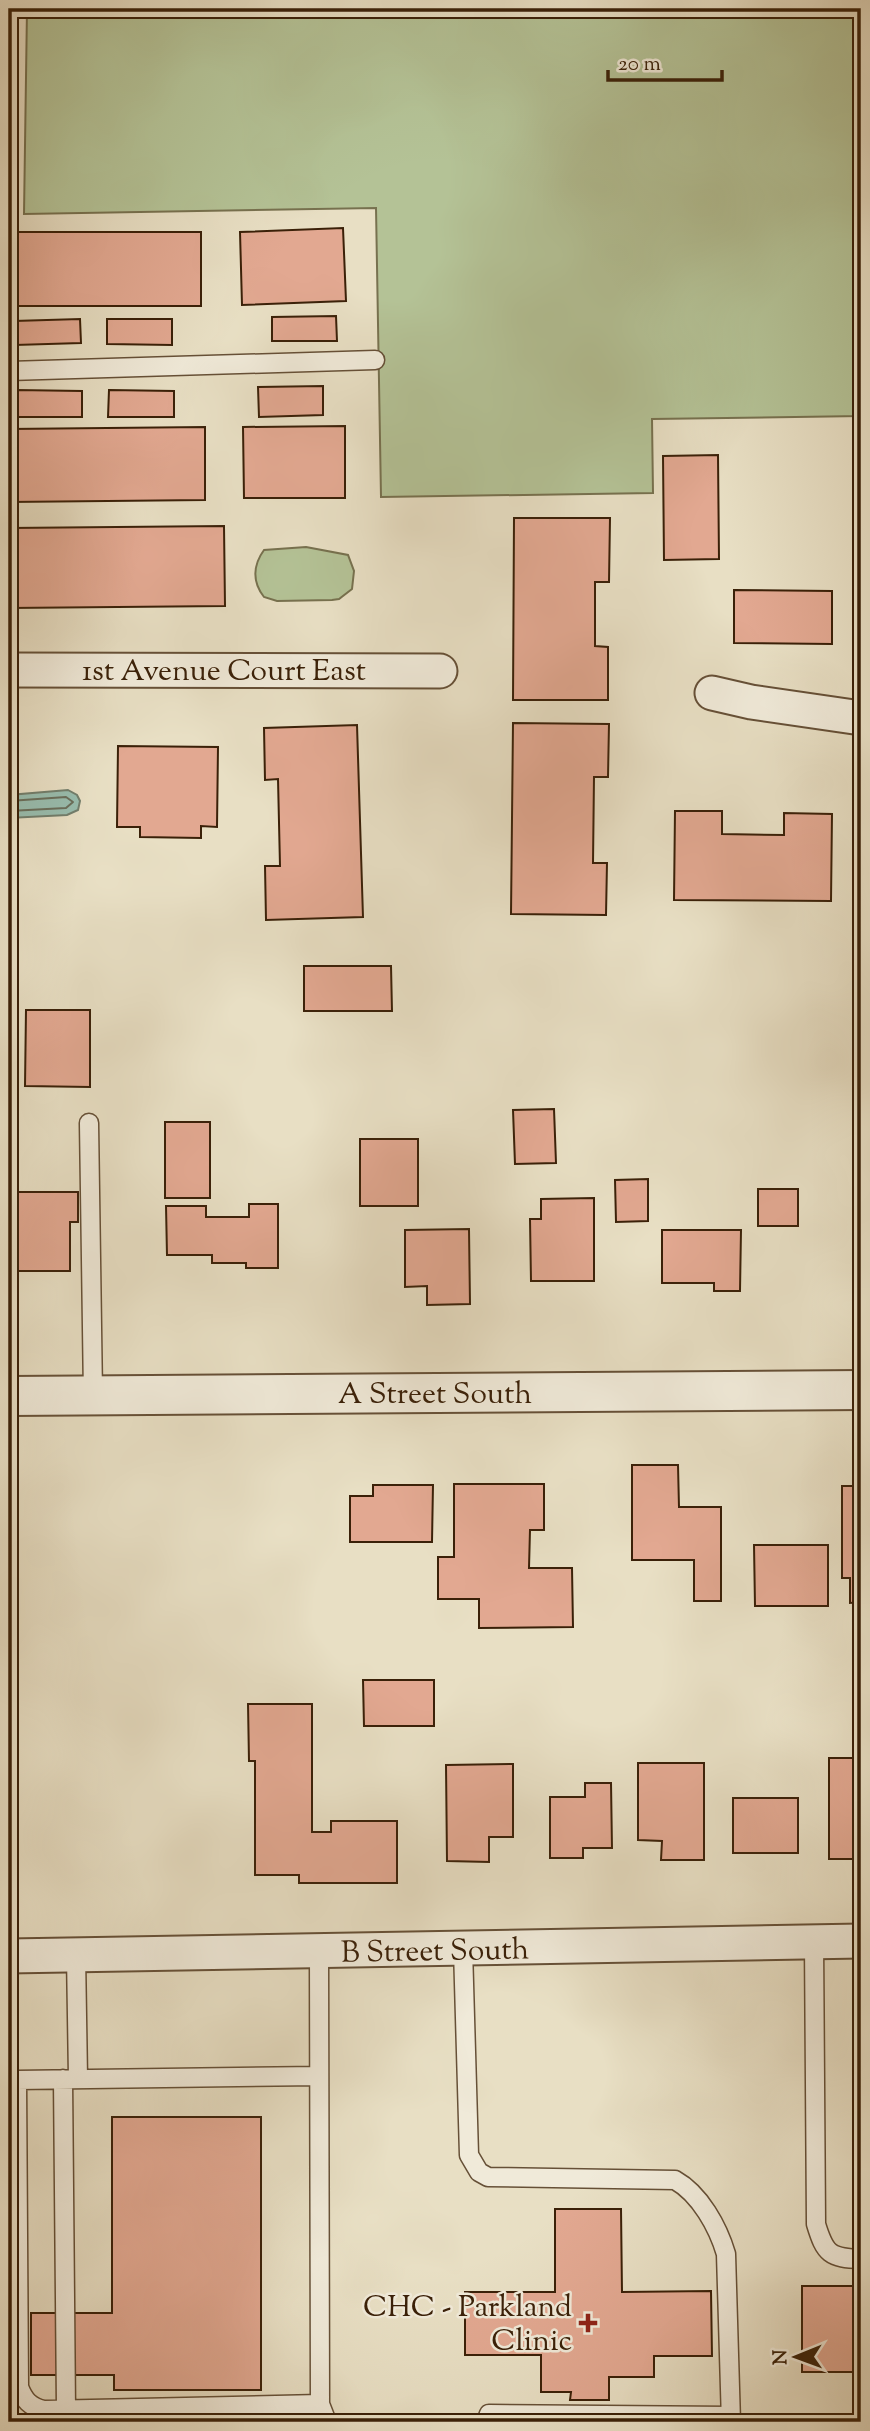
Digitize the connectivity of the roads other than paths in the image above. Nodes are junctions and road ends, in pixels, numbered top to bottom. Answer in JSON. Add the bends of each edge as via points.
{"nodes":[{"id":1,"x":375,"y":360,"type":"dead end"},
{"id":2,"x":9,"y":371,"type":"edge"},
{"id":3,"x":9,"y":670,"type":"edge"},
{"id":4,"x":440,"y":671,"type":"dead end"},
{"id":5,"x":712,"y":693,"type":"dead end"},
{"id":6,"x":861,"y":718,"type":"edge"},
{"id":7,"x":89,"y":1123,"type":"dead end"},
{"id":8,"x":861,"y":1390,"type":"edge"},
{"id":9,"x":93,"y":1395,"type":"junction"},
{"id":10,"x":9,"y":1396,"type":"edge"},
{"id":11,"x":861,"y":1941,"type":"edge"},
{"id":12,"x":814,"y":1942,"type":"junction"},
{"id":13,"x":463,"y":1950,"type":"junction"},
{"id":14,"x":319,"y":1952,"type":"junction"},
{"id":15,"x":76,"y":1955,"type":"junction"},
{"id":16,"x":9,"y":1956,"type":"edge"},
{"id":17,"x":319,"y":2076,"type":"junction"},
{"id":18,"x":70,"y":2079,"type":"junction"},
{"id":19,"x":861,"y":2259,"type":"edge"},
{"id":20,"x":320,"y":2404,"type":"junction"},
{"id":21,"x":66,"y":2410,"type":"junction"},
{"id":22,"x":488,"y":2418,"type":"edge"},
{"id":23,"x":731,"y":2419,"type":"edge"},
{"id":24,"x":327,"y":2422,"type":"edge"}],
"edges":[{"from":1,"to":2,"type":"lane"},
{"from":3,"to":4,"type":"street","name":"1st Avenue Court East"},
{"from":5,"to":6,"type":"street"},
{"from":7,"to":9,"type":"lane"},
{"from":8,"to":9,"type":"street","name":"A Street South"},
{"from":9,"to":10,"type":"street","name":"A Street South"},
{"from":11,"to":12,"type":"street","name":"B Street South"},
{"from":12,"to":13,"type":"street","name":"B Street South"},
{"from":12,"to":19,"type":"lane","via":[[816,2224],[829,2252],[839,2259]]},
{"from":13,"to":14,"type":"street","name":"B Street South"},
{"from":13,"to":23,"type":"lane","via":[[469,2155],[479,2172],[488,2177],[675,2180],[687,2187],[720,2232],[726,2254]]},
{"from":14,"to":15,"type":"street","name":"B Street South"},
{"from":14,"to":17,"type":"lane"},
{"from":15,"to":16,"type":"street","name":"B Street South"},
{"from":15,"to":18,"type":"lane"},
{"from":17,"to":18,"type":"lane"},
{"from":17,"to":20,"type":"lane"},
{"from":18,"to":21,"type":"lane"},
{"from":18,"to":21,"type":"lane","via":[[17,2080],[19,2387],[35,2408]]},
{"from":20,"to":21,"type":"lane"},
{"from":20,"to":24,"type":"lane"},
{"from":22,"to":23,"type":"lane"}]}
